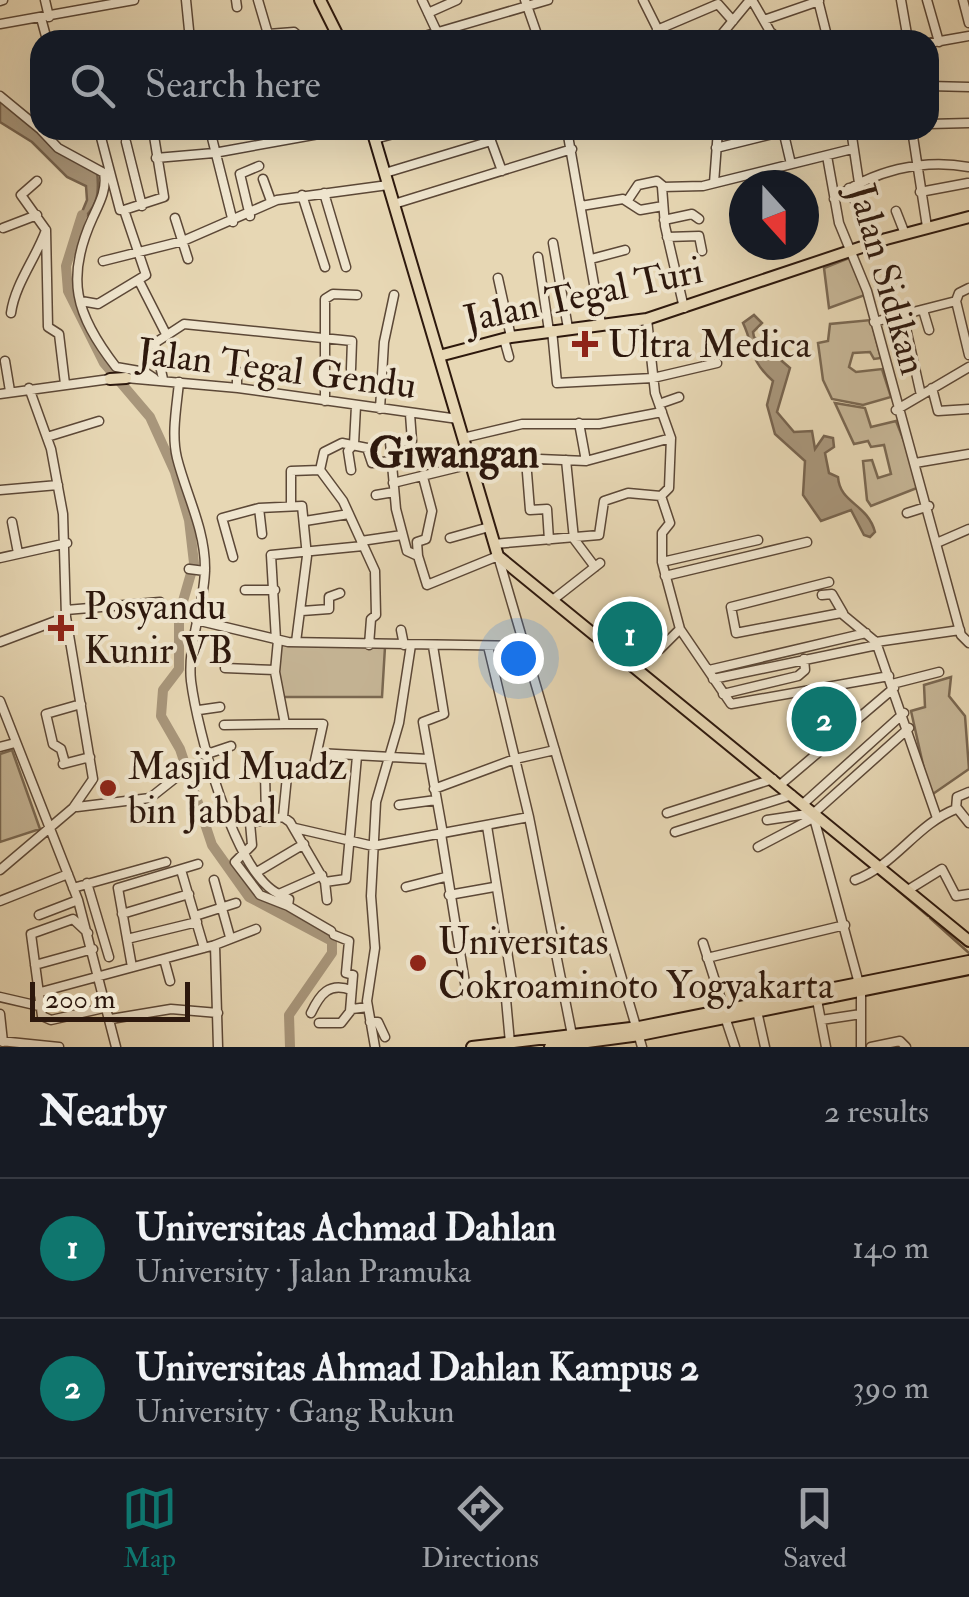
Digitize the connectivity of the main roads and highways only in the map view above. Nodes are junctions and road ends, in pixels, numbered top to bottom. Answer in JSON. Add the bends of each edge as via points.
{"nodes":[{"id":1,"x":320,"y":0,"type":"edge"},
{"id":2,"x":335,"y":30,"type":"edge"},
{"id":3,"x":374,"y":140,"type":"edge"},
{"id":4,"x":969,"y":217,"type":"edge"},
{"id":5,"x":432,"y":332,"type":"junction"},
{"id":6,"x":458,"y":351,"type":"junction"},
{"id":7,"x":439,"y":356,"type":"junction"},
{"id":8,"x":126,"y":378,"type":"road end"},
{"id":9,"x":110,"y":379,"type":"road end"},
{"id":10,"x":446,"y":380,"type":"junction"},
{"id":11,"x":969,"y":942,"type":"edge"},
{"id":12,"x":969,"y":965,"type":"edge"},
{"id":13,"x":860,"y":988,"type":"junction"},
{"id":14,"x":725,"y":1013,"type":"junction"},
{"id":15,"x":640,"y":1036,"type":"edge"},
{"id":16,"x":577,"y":1042,"type":"edge"},
{"id":17,"x":510,"y":1045,"type":"edge"},
{"id":18,"x":472,"y":1047,"type":"edge"},
{"id":19,"x":550,"y":1047,"type":"edge"}],
"edges":[{"from":1,"to":2,"type":"main road"},
{"from":3,"to":5,"type":"main road"},
{"from":4,"to":6,"type":"main road","name":"Jalan Tegal Turi","via":[[647,319],[551,330]]},
{"from":5,"to":6,"type":"main road"},
{"from":5,"to":7,"type":"main road"},
{"from":6,"to":7,"type":"main road","name":"Jalan Tegal Turi"},
{"from":6,"to":10,"type":"main road"},
{"from":7,"to":10,"type":"main road"},
{"from":8,"to":9,"type":"main road","name":"Jalan Tegal Gendu"},
{"from":10,"to":11,"type":"main road","via":[[498,556]]},
{"from":12,"to":13,"type":"main road"},
{"from":13,"to":14,"type":"main road"},
{"from":13,"to":14,"type":"main road"},
{"from":14,"to":15,"type":"main road"},
{"from":15,"to":16,"type":"main road"},
{"from":16,"to":17,"type":"main road"},
{"from":16,"to":19,"type":"main road"},
{"from":17,"to":18,"type":"main road"}]}
